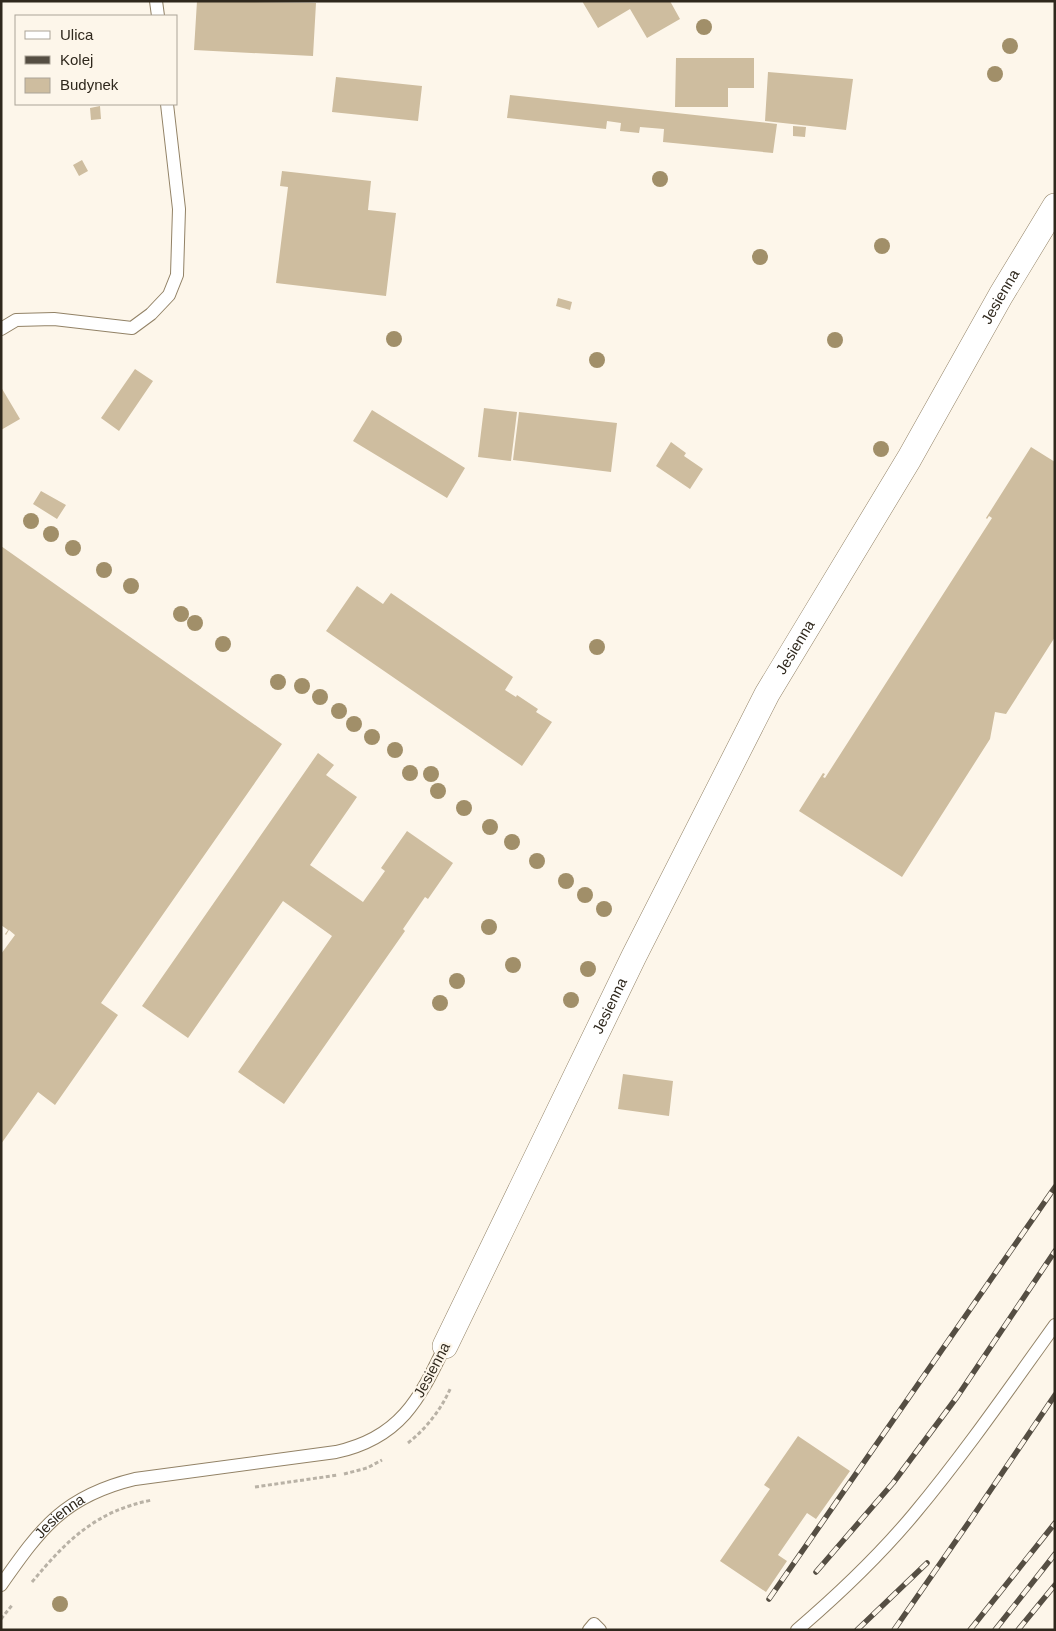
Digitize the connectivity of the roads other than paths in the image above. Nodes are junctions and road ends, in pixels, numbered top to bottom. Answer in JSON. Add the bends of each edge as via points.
{"nodes":[{"id":1,"x":156,"y":1,"type":"edge"},
{"id":2,"x":158,"y":15,"type":"edge"},
{"id":3,"x":167,"y":105,"type":"edge"},
{"id":4,"x":1055,"y":206,"type":"edge"},
{"id":5,"x":1,"y":329,"type":"edge"},
{"id":6,"x":1055,"y":1325,"type":"edge"},
{"id":7,"x":445,"y":1346,"type":"joint"},
{"id":8,"x":1,"y":1585,"type":"edge"},
{"id":9,"x":589,"y":1630,"type":"edge"},
{"id":10,"x":600,"y":1630,"type":"edge"},
{"id":11,"x":797,"y":1630,"type":"edge"}],
"edges":[{"from":1,"to":2,"type":"lane"},
{"from":3,"to":5,"type":"lane","via":[[179,209],[176,275],[169,295],[132,328],[54,319],[16,320]]},
{"from":4,"to":7,"type":"street","name":"Jesienna","via":[[909,459],[767,694],[634,956]]},
{"from":6,"to":11,"type":"lane","via":[[990,1417],[913,1515],[828,1604]]},
{"from":7,"to":8,"type":"lane","name":"Jesienna","via":[[424,1389],[409,1410],[369,1442],[336,1452],[135,1479],[109,1486],[76,1502],[47,1524]]},
{"from":9,"to":10,"type":"lane","via":[[594,1624]]}]}
